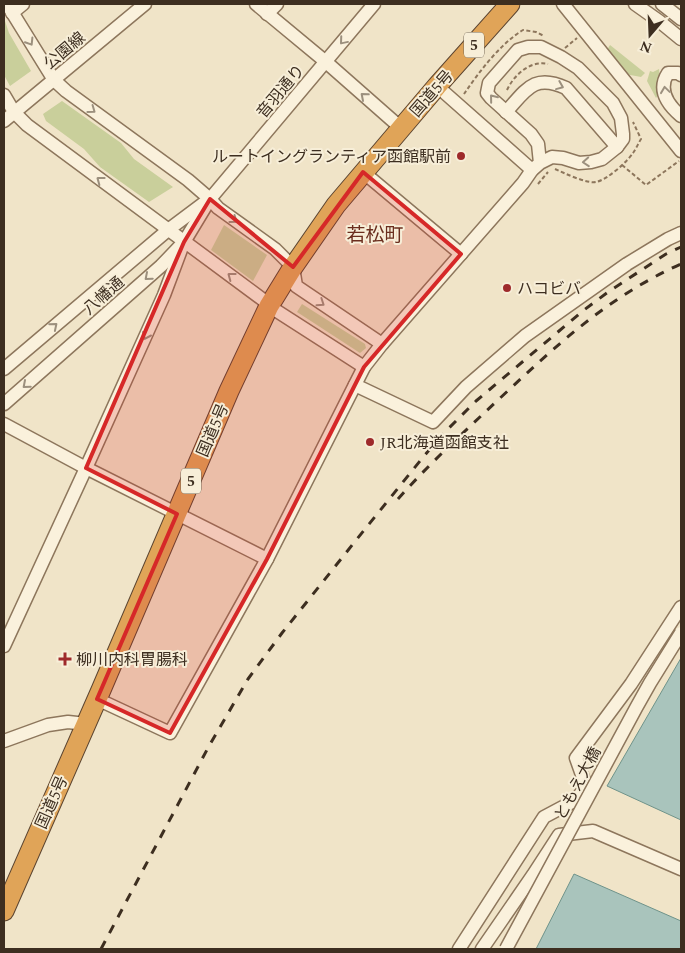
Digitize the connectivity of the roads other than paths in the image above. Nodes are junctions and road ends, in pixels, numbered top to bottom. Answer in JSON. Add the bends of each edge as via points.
{"nodes":[{"id":1,"x":23,"y":4,"type":"edge"},
{"id":2,"x":145,"y":4,"type":"edge"},
{"id":3,"x":256,"y":4,"type":"edge"},
{"id":4,"x":277,"y":4,"type":"edge"},
{"id":5,"x":374,"y":4,"type":"edge"},
{"id":6,"x":510,"y":4,"type":"edge"},
{"id":7,"x":563,"y":4,"type":"edge"},
{"id":8,"x":635,"y":4,"type":"edge"},
{"id":9,"x":662,"y":4,"type":"edge"},
{"id":10,"x":9,"y":8,"type":"edge"},
{"id":11,"x":267,"y":14,"type":"junction"},
{"id":12,"x":681,"y":18,"type":"edge"},
{"id":13,"x":681,"y":39,"type":"edge"},
{"id":14,"x":326,"y":62,"type":"junction"},
{"id":15,"x":681,"y":75,"type":"edge"},
{"id":16,"x":54,"y":80,"type":"junction"},
{"id":17,"x":437,"y":86,"type":"junction"},
{"id":18,"x":4,"y":95,"type":"edge"},
{"id":19,"x":14,"y":112,"type":"junction"},
{"id":20,"x":506,"y":112,"type":"junction"},
{"id":21,"x":681,"y":116,"type":"edge"},
{"id":22,"x":4,"y":121,"type":"edge"},
{"id":23,"x":401,"y":128,"type":"junction"},
{"id":24,"x":617,"y":147,"type":"junction"},
{"id":25,"x":681,"y":151,"type":"edge"},
{"id":26,"x":536,"y":166,"type":"junction"},
{"id":27,"x":363,"y":172,"type":"junction"},
{"id":28,"x":210,"y":198,"type":"junction"},
{"id":29,"x":168,"y":230,"type":"junction"},
{"id":30,"x":681,"y":233,"type":"edge"},
{"id":31,"x":184,"y":242,"type":"junction"},
{"id":32,"x":461,"y":254,"type":"junction"},
{"id":33,"x":293,"y":267,"type":"junction"},
{"id":34,"x":269,"y":306,"type":"junction"},
{"id":35,"x":382,"y":344,"type":"junction"},
{"id":36,"x":364,"y":367,"type":"junction"},
{"id":37,"x":4,"y":369,"type":"edge"},
{"id":38,"x":355,"y":385,"type":"junction"},
{"id":39,"x":4,"y":404,"type":"edge"},
{"id":40,"x":4,"y":424,"type":"edge"},
{"id":41,"x":86,"y":468,"type":"junction"},
{"id":42,"x":177,"y":514,"type":"junction"},
{"id":43,"x":267,"y":560,"type":"junction"},
{"id":44,"x":681,"y":607,"type":"edge"},
{"id":45,"x":681,"y":633,"type":"edge"},
{"id":46,"x":4,"y":646,"type":"edge"},
{"id":47,"x":97,"y":699,"type":"junction"},
{"id":48,"x":86,"y":724,"type":"junction"},
{"id":49,"x":4,"y":742,"type":"edge"},
{"id":50,"x":681,"y":869,"type":"edge"},
{"id":51,"x":4,"y":907,"type":"edge"},
{"id":52,"x":459,"y":949,"type":"edge"},
{"id":53,"x":482,"y":949,"type":"edge"},
{"id":54,"x":506,"y":949,"type":"edge"}],
"edges":[{"from":1,"to":10,"type":"street"},
{"from":2,"to":16,"type":"street","name":"公園線"},
{"from":3,"to":11,"type":"street"},
{"from":4,"to":11,"type":"street"},
{"from":5,"to":14,"type":"street","name":"音羽通り","one_way":true},
{"from":6,"to":17,"type":"highway","name":"国道5号","number":"5"},
{"from":7,"to":25,"type":"street"},
{"from":8,"to":13,"type":"street"},
{"from":9,"to":12,"type":"street"},
{"from":10,"to":16,"type":"street","one_way":true},
{"from":11,"to":14,"type":"street"},
{"from":23,"to":14,"type":"street","one_way":true},
{"from":14,"to":28,"type":"street","name":"音羽通り"},
{"from":21,"to":15,"type":"street","one_way":true,"via":[[666,99],[663,90],[668,72]]},
{"from":16,"to":19,"type":"street","name":"公園線"},
{"from":16,"to":28,"type":"street","one_way":true},
{"from":17,"to":23,"type":"highway","name":"国道5号","number":"5"},
{"from":17,"to":26,"type":"street"},
{"from":18,"to":19,"type":"street"},
{"from":19,"to":22,"type":"street","name":"公園線"},
{"from":29,"to":19,"type":"street","one_way":true},
{"from":20,"to":24,"type":"street","one_way":true,"via":[[535,84],[558,84],[566,88]]},
{"from":20,"to":24,"type":"street","one_way":true,"via":[[488,94],[489,83],[518,50],[541,46],[578,68],[612,103],[621,118],[623,134]]},
{"from":20,"to":26,"type":"street","via":[[538,144]]},
{"from":23,"to":27,"type":"highway","name":"国道5号","number":"5"},
{"from":24,"to":26,"type":"street","one_way":true,"via":[[602,159],[591,162],[552,158]]},
{"from":26,"to":32,"type":"street"},
{"from":27,"to":32,"type":"street"},
{"from":27,"to":33,"type":"highway","name":"国道5号","number":"5","via":[[336,204]]},
{"from":28,"to":29,"type":"street"},
{"from":28,"to":31,"type":"street","name":"八幡通"},
{"from":28,"to":33,"type":"street","one_way":true,"via":[[218,208]]},
{"from":29,"to":31,"type":"street"},
{"from":37,"to":29,"type":"street","one_way":true},
{"from":30,"to":38,"type":"street","via":[[627,264],[525,336],[466,387],[433,422]]},
{"from":34,"to":31,"type":"street","one_way":true},
{"from":31,"to":39,"type":"street","name":"八幡通","one_way":true},
{"from":31,"to":41,"type":"street","one_way":true,"via":[[164,295]]},
{"from":32,"to":35,"type":"street"},
{"from":33,"to":34,"type":"highway","name":"国道5号","number":"5"},
{"from":33,"to":35,"type":"street","one_way":true,"via":[[296,286]]},
{"from":34,"to":36,"type":"street"},
{"from":34,"to":42,"type":"highway","name":"国道5号","number":"5"},
{"from":35,"to":36,"type":"street"},
{"from":36,"to":38,"type":"street"},
{"from":38,"to":43,"type":"street"},
{"from":40,"to":41,"type":"street"},
{"from":41,"to":42,"type":"street"},
{"from":41,"to":46,"type":"street"},
{"from":42,"to":43,"type":"street"},
{"from":42,"to":47,"type":"highway","name":"国道5号","number":"5"},
{"from":43,"to":47,"type":"street","via":[[170,733]]},
{"from":44,"to":52,"type":"street","via":[[631,684],[576,758],[586,786],[576,800],[544,817]]},
{"from":45,"to":54,"type":"street","name":"ともえ大橋","bridge":true,"via":[[636,708]]},
{"from":47,"to":48,"type":"highway","name":"国道5号","number":"5"},
{"from":48,"to":49,"type":"street","via":[[48,725]]},
{"from":48,"to":51,"type":"highway","name":"国道5号","number":"5"},
{"from":50,"to":53,"type":"street","via":[[592,831],[559,835]]}]}
